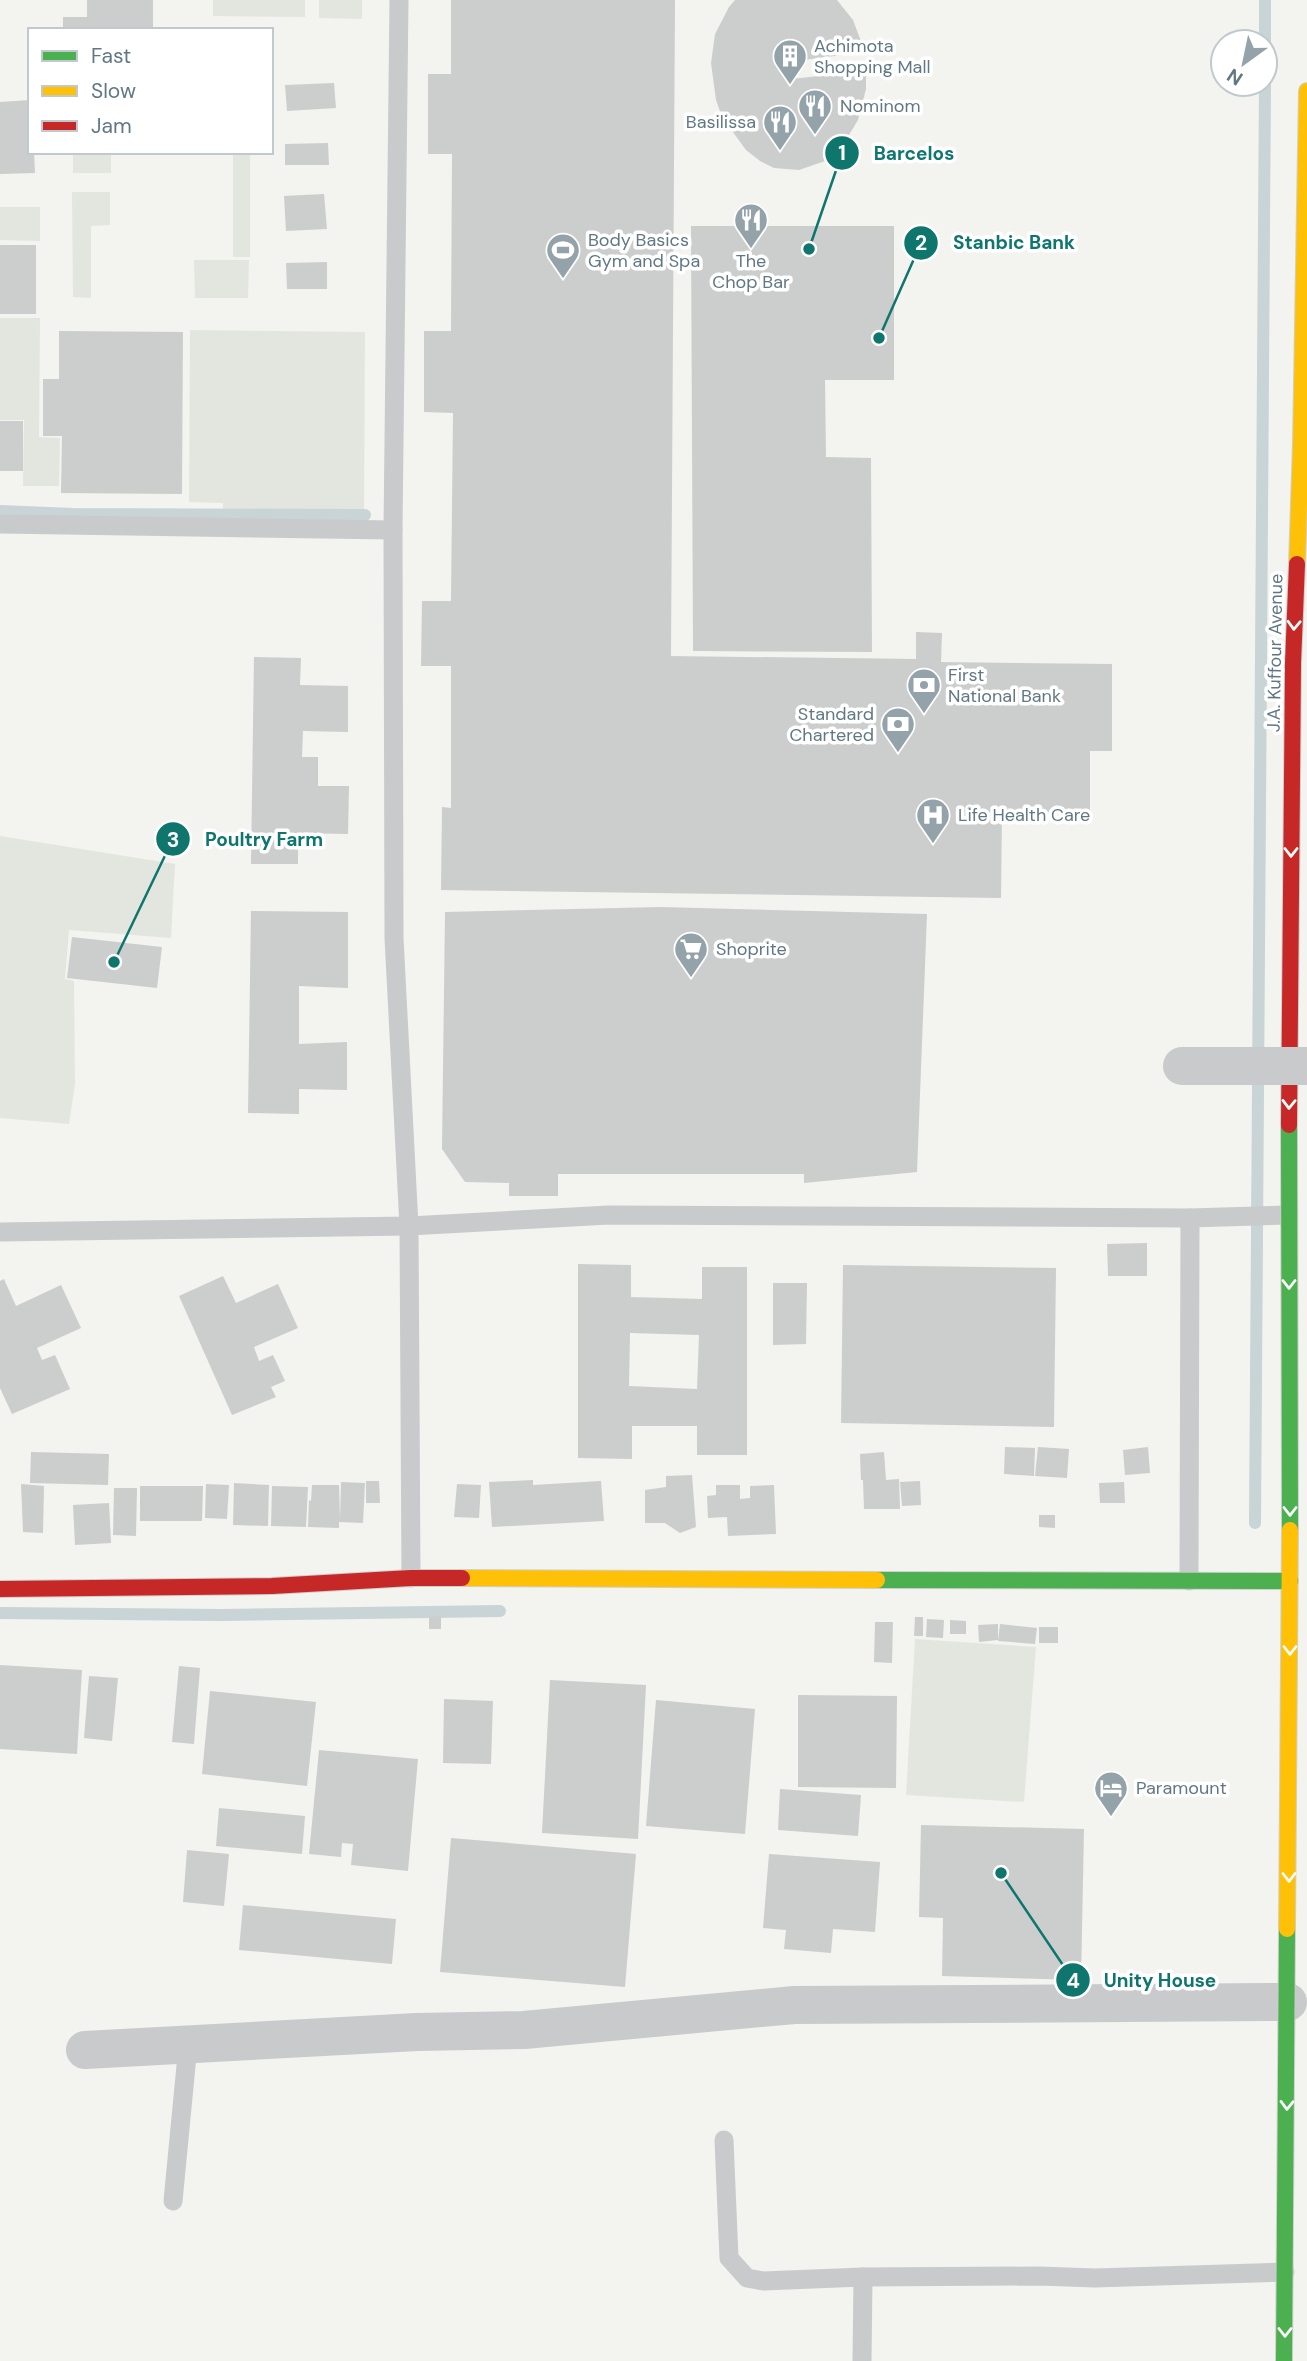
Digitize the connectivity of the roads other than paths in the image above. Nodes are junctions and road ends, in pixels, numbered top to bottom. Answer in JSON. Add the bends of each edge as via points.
{"nodes":[{"id":1,"x":399,"y":0,"type":"edge"},
{"id":2,"x":1307,"y":91,"type":"edge"},
{"id":3,"x":0,"y":524,"type":"edge"},
{"id":4,"x":393,"y":530,"type":"junction"},
{"id":5,"x":1182,"y":1066,"type":"dead end"},
{"id":6,"x":1307,"y":1066,"type":"edge"},
{"id":7,"x":1288,"y":1215,"type":"junction"},
{"id":8,"x":1190,"y":1218,"type":"junction"},
{"id":9,"x":409,"y":1226,"type":"junction"},
{"id":10,"x":0,"y":1232,"type":"edge"},
{"id":11,"x":411,"y":1578,"type":"junction"},
{"id":12,"x":1189,"y":1581,"type":"junction"},
{"id":13,"x":1290,"y":1581,"type":"junction"},
{"id":14,"x":0,"y":1589,"type":"edge"},
{"id":15,"x":1288,"y":2002,"type":"junction"},
{"id":16,"x":188,"y":2045,"type":"junction"},
{"id":17,"x":85,"y":2050,"type":"dead end"},
{"id":18,"x":724,"y":2140,"type":"dead end"},
{"id":19,"x":173,"y":2201,"type":"dead end"},
{"id":20,"x":1285,"y":2272,"type":"junction"},
{"id":21,"x":863,"y":2277,"type":"junction"},
{"id":22,"x":862,"y":2361,"type":"edge"},
{"id":23,"x":1284,"y":2361,"type":"edge"}],
"edges":[{"from":1,"to":4,"type":"lane"},
{"from":2,"to":7,"type":"main road","name":"J.A. Kuffour Avenue","one_way":true,"via":[[1293,663]]},
{"from":3,"to":4,"type":"lane"},
{"from":4,"to":9,"type":"lane","via":[[394,938]]},
{"from":5,"to":6,"type":"street","bridge":true},
{"from":7,"to":8,"type":"lane"},
{"from":7,"to":13,"type":"main road","name":"J.A. Kuffour Avenue","one_way":true},
{"from":8,"to":9,"type":"lane","via":[[609,1215]]},
{"from":8,"to":12,"type":"lane"},
{"from":9,"to":10,"type":"lane"},
{"from":9,"to":11,"type":"lane"},
{"from":11,"to":12,"type":"main road"},
{"from":11,"to":14,"type":"main road","via":[[272,1586]]},
{"from":12,"to":13,"type":"main road"},
{"from":13,"to":15,"type":"main road","name":"J.A. Kuffour Avenue","one_way":true},
{"from":15,"to":16,"type":"street","via":[[794,2005],[524,2030]]},
{"from":15,"to":20,"type":"main road","name":"J.A. Kuffour Avenue","one_way":true},
{"from":16,"to":17,"type":"street"},
{"from":16,"to":19,"type":"lane"},
{"from":18,"to":21,"type":"lane","via":[[729,2259],[747,2278]]},
{"from":20,"to":21,"type":"lane","via":[[1095,2278]]},
{"from":20,"to":23,"type":"main road","name":"J.A. Kuffour Avenue","one_way":true},
{"from":21,"to":22,"type":"lane"}]}
